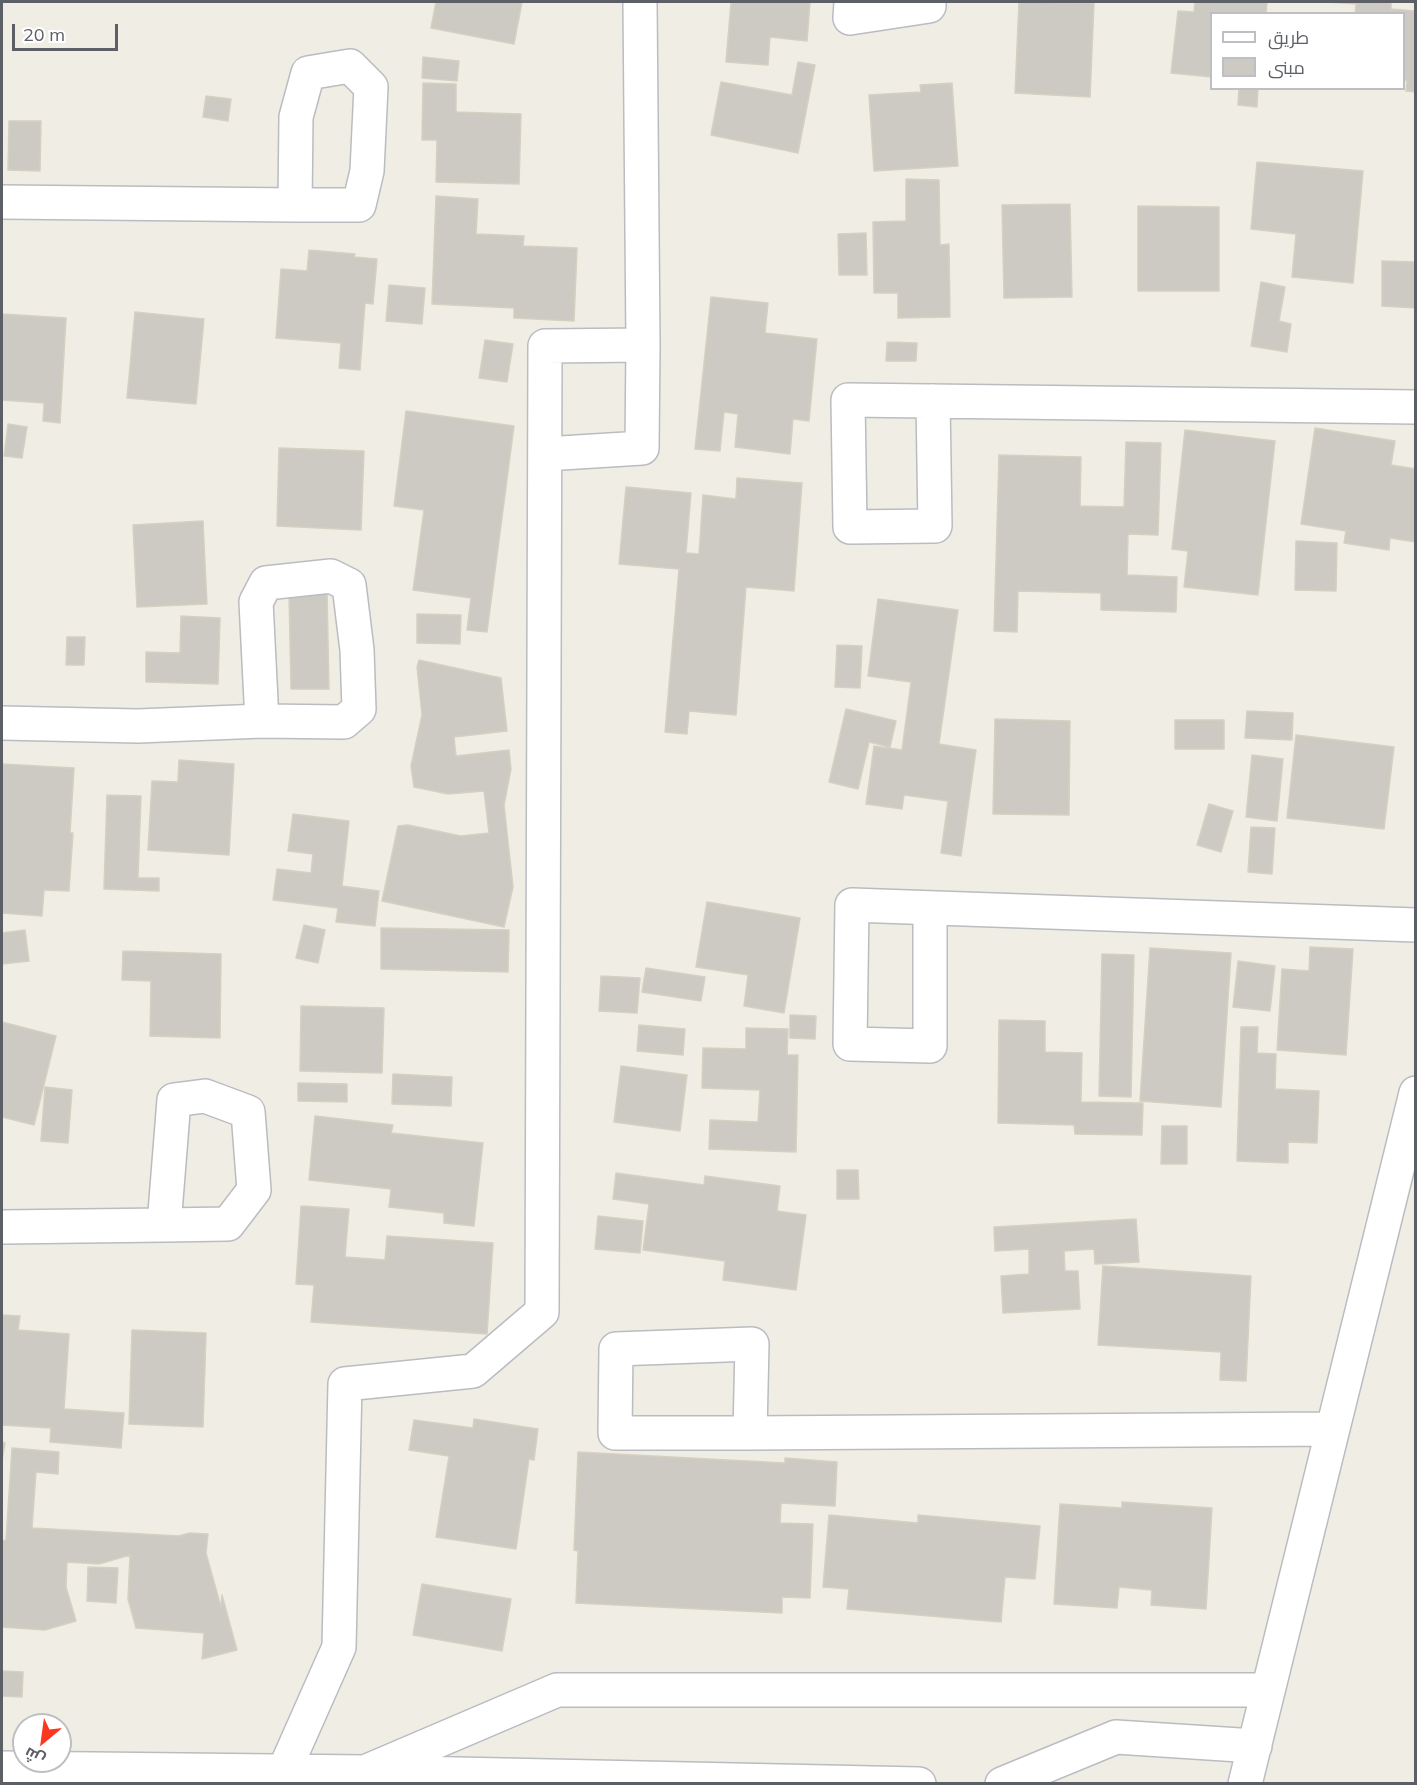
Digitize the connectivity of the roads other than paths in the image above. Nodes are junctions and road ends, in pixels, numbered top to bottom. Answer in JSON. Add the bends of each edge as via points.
{"nodes":[{"id":1,"x":640,"y":2,"type":"edge"},
{"id":2,"x":851,"y":2,"type":"edge"},
{"id":3,"x":929,"y":2,"type":"edge"},
{"id":4,"x":2,"y":202,"type":"edge"},
{"id":5,"x":295,"y":205,"type":"dead end"},
{"id":6,"x":643,"y":345,"type":"junction"},
{"id":7,"x":933,"y":401,"type":"junction"},
{"id":8,"x":1416,"y":406,"type":"edge"},
{"id":9,"x":545,"y":454,"type":"junction"},
{"id":10,"x":262,"y":721,"type":"junction"},
{"id":11,"x":2,"y":723,"type":"edge"},
{"id":12,"x":930,"y":908,"type":"junction"},
{"id":13,"x":1416,"y":925,"type":"edge"},
{"id":14,"x":1416,"y":1093,"type":"edge"},
{"id":15,"x":164,"y":1225,"type":"dead end"},
{"id":16,"x":2,"y":1227,"type":"edge"},
{"id":17,"x":1332,"y":1429,"type":"junction"},
{"id":18,"x":750,"y":1433,"type":"junction"},
{"id":19,"x":1268,"y":1690,"type":"junction"},
{"id":20,"x":1255,"y":1746,"type":"junction"},
{"id":21,"x":2,"y":1768,"type":"edge"},
{"id":22,"x":284,"y":1771,"type":"junction"},
{"id":23,"x":365,"y":1772,"type":"junction"},
{"id":24,"x":919,"y":1784,"type":"edge"},
{"id":25,"x":1002,"y":1784,"type":"edge"},
{"id":26,"x":1245,"y":1784,"type":"edge"}],
"edges":[{"from":1,"to":6,"type":"street"},
{"from":2,"to":3,"type":"street","via":[[850,18],[929,6]]},
{"from":4,"to":5,"type":"street"},
{"from":6,"to":9,"type":"street","via":[[642,448]]},
{"from":6,"to":9,"type":"street","via":[[545,346]]},
{"from":7,"to":7,"type":"street","via":[[848,400],[849,527],[935,526]]},
{"from":7,"to":8,"type":"street"},
{"from":9,"to":22,"type":"street","via":[[542,1312],[473,1371],[345,1384],[339,1647]]},
{"from":10,"to":10,"type":"street","via":[[344,722],[359,709],[349,585],[331,576],[266,583],[256,602]]},
{"from":10,"to":11,"type":"street","via":[[138,726]]},
{"from":12,"to":12,"type":"street","via":[[852,905],[850,1044],[930,1046]]},
{"from":12,"to":13,"type":"street"},
{"from":14,"to":17,"type":"street"},
{"from":15,"to":16,"type":"street"},
{"from":17,"to":18,"type":"street"},
{"from":17,"to":19,"type":"street"},
{"from":18,"to":18,"type":"street","via":[[615,1433],[616,1349],[752,1344]]},
{"from":19,"to":20,"type":"street"},
{"from":19,"to":23,"type":"street","via":[[557,1690]]},
{"from":20,"to":25,"type":"street","via":[[1116,1737]]},
{"from":20,"to":26,"type":"street"},
{"from":21,"to":22,"type":"street"},
{"from":22,"to":23,"type":"street"},
{"from":23,"to":24,"type":"street"}]}
